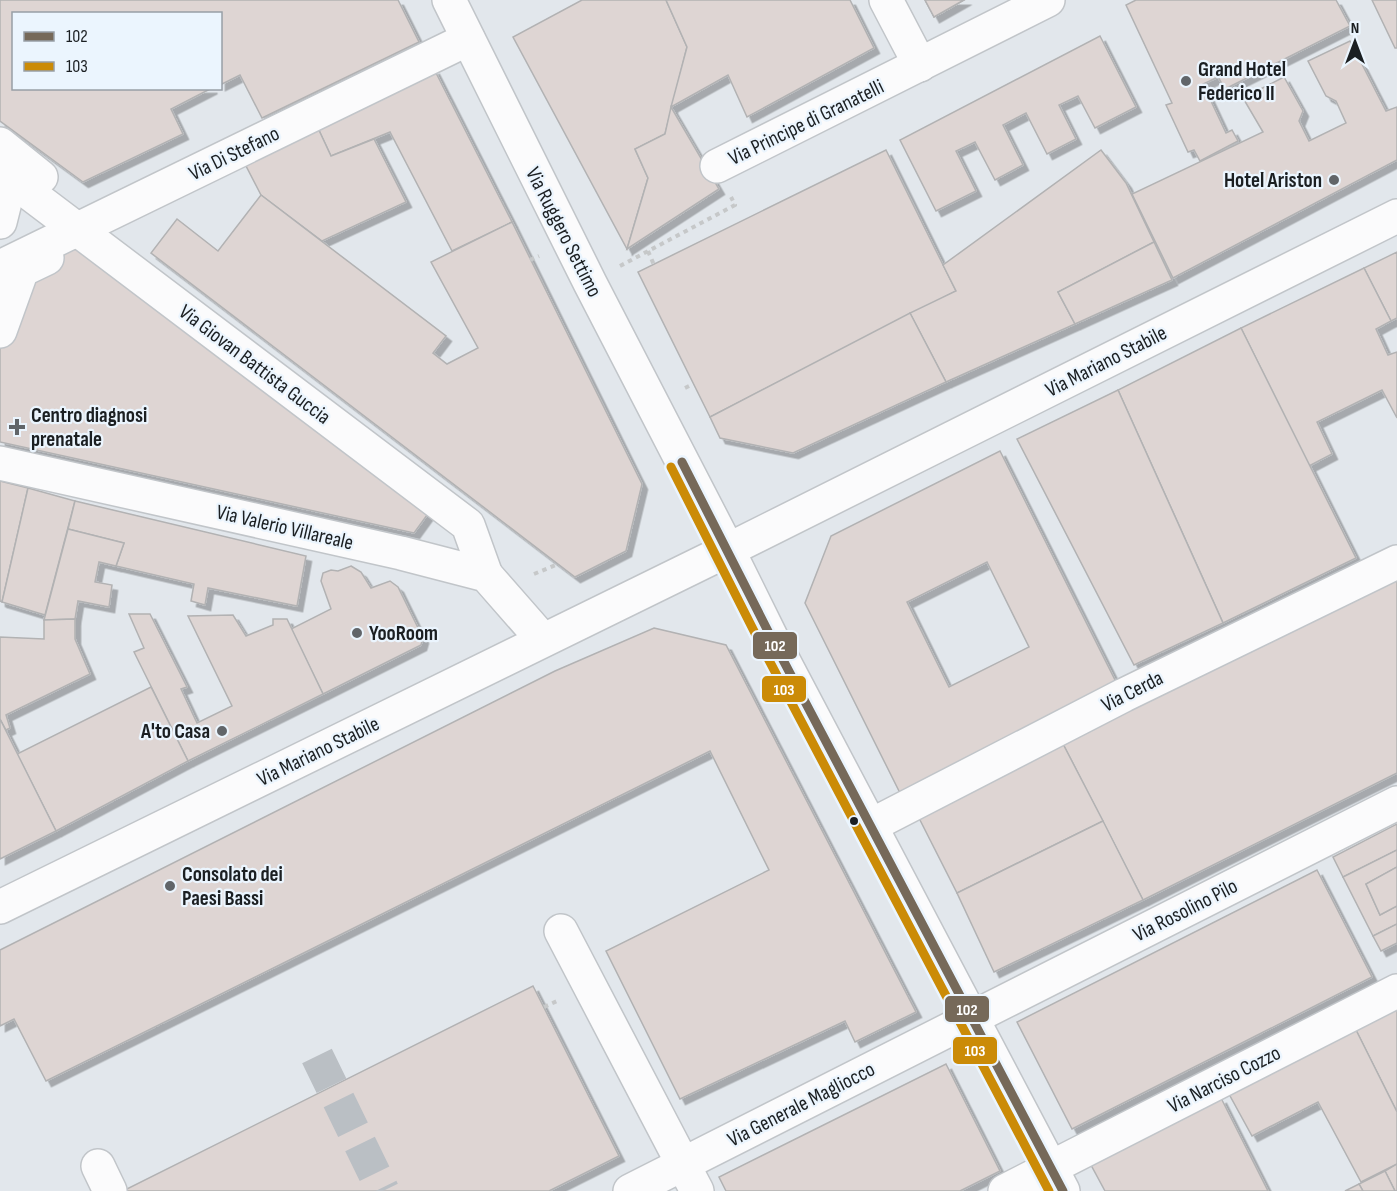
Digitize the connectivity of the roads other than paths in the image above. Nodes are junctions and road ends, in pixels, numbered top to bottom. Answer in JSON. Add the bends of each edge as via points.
{"nodes":[{"id":1,"x":886,"y":0,"type":"edge"},
{"id":2,"x":1048,"y":0,"type":"edge"},
{"id":3,"x":453,"y":1,"type":"edge"},
{"id":4,"x":468,"y":39,"type":"junction"},
{"id":5,"x":920,"y":65,"type":"junction"},
{"id":6,"x":0,"y":144,"type":"edge"},
{"id":7,"x":717,"y":166,"type":"road end"},
{"id":8,"x":5,"y":175,"type":"edge"},
{"id":9,"x":1397,"y":216,"type":"edge"},
{"id":10,"x":0,"y":222,"type":"edge"},
{"id":11,"x":80,"y":230,"type":"junction"},
{"id":12,"x":0,"y":267,"type":"edge"},
{"id":13,"x":0,"y":331,"type":"edge"},
{"id":14,"x":0,"y":463,"type":"edge"},
{"id":15,"x":728,"y":550,"type":"junction"},
{"id":16,"x":1397,"y":562,"type":"edge"},
{"id":17,"x":486,"y":575,"type":"junction"},
{"id":18,"x":543,"y":640,"type":"junction"},
{"id":19,"x":1397,"y":803,"type":"edge"},
{"id":20,"x":870,"y":826,"type":"junction"},
{"id":21,"x":0,"y":907,"type":"edge"},
{"id":22,"x":561,"y":930,"type":"dead end"},
{"id":23,"x":1397,"y":991,"type":"edge"},
{"id":24,"x":972,"y":1017,"type":"junction"},
{"id":25,"x":690,"y":1178,"type":"edge"},
{"id":26,"x":1057,"y":1179,"type":"edge"},
{"id":27,"x":630,"y":1191,"type":"edge"},
{"id":28,"x":1005,"y":1191,"type":"edge"}],
"edges":[{"from":1,"to":5,"type":"street"},
{"from":2,"to":5,"type":"street","name":"Via Principe di Granatelli"},
{"from":3,"to":4,"type":"street","name":"Via Ruggero Settimo"},
{"from":4,"to":11,"type":"street","name":"Via Di Stefano"},
{"from":4,"to":15,"type":"street","name":"Via Ruggero Settimo"},
{"from":5,"to":7,"type":"street","name":"Via Principe di Granatelli"},
{"from":6,"to":11,"type":"street","via":[[81,208]]},
{"from":8,"to":10,"type":"street"},
{"from":8,"to":11,"type":"street","name":"Via Giovan Battista Guccia"},
{"from":9,"to":15,"type":"street","name":"Via Mariano Stabile"},
{"from":11,"to":12,"type":"street","name":"Via Di Stefano"},
{"from":11,"to":13,"type":"street","via":[[82,242],[22,270]]},
{"from":11,"to":17,"type":"street","name":"Via Giovan Battista Guccia","via":[[468,525]]},
{"from":14,"to":17,"type":"street","name":"Via Valerio Villareale"},
{"from":15,"to":18,"type":"street","name":"Via Mariano Stabile"},
{"from":15,"to":20,"type":"street","name":"Via Ruggero Settimo"},
{"from":16,"to":20,"type":"street","name":"Via Cerda","via":[[1124,694]]},
{"from":17,"to":18,"type":"street"},
{"from":18,"to":21,"type":"street","name":"Via Mariano Stabile"},
{"from":19,"to":24,"type":"street","name":"Via Rosolino Pilo"},
{"from":20,"to":24,"type":"street"},
{"from":22,"to":25,"type":"street"},
{"from":23,"to":26,"type":"street","name":"Via Narciso Cozzo"},
{"from":24,"to":25,"type":"street","name":"Via Generale Magliocco"},
{"from":24,"to":26,"type":"street"},
{"from":25,"to":27,"type":"street","name":"Via Generale Magliocco"},
{"from":26,"to":28,"type":"street","name":"Via Narciso Cozzo"}]}
